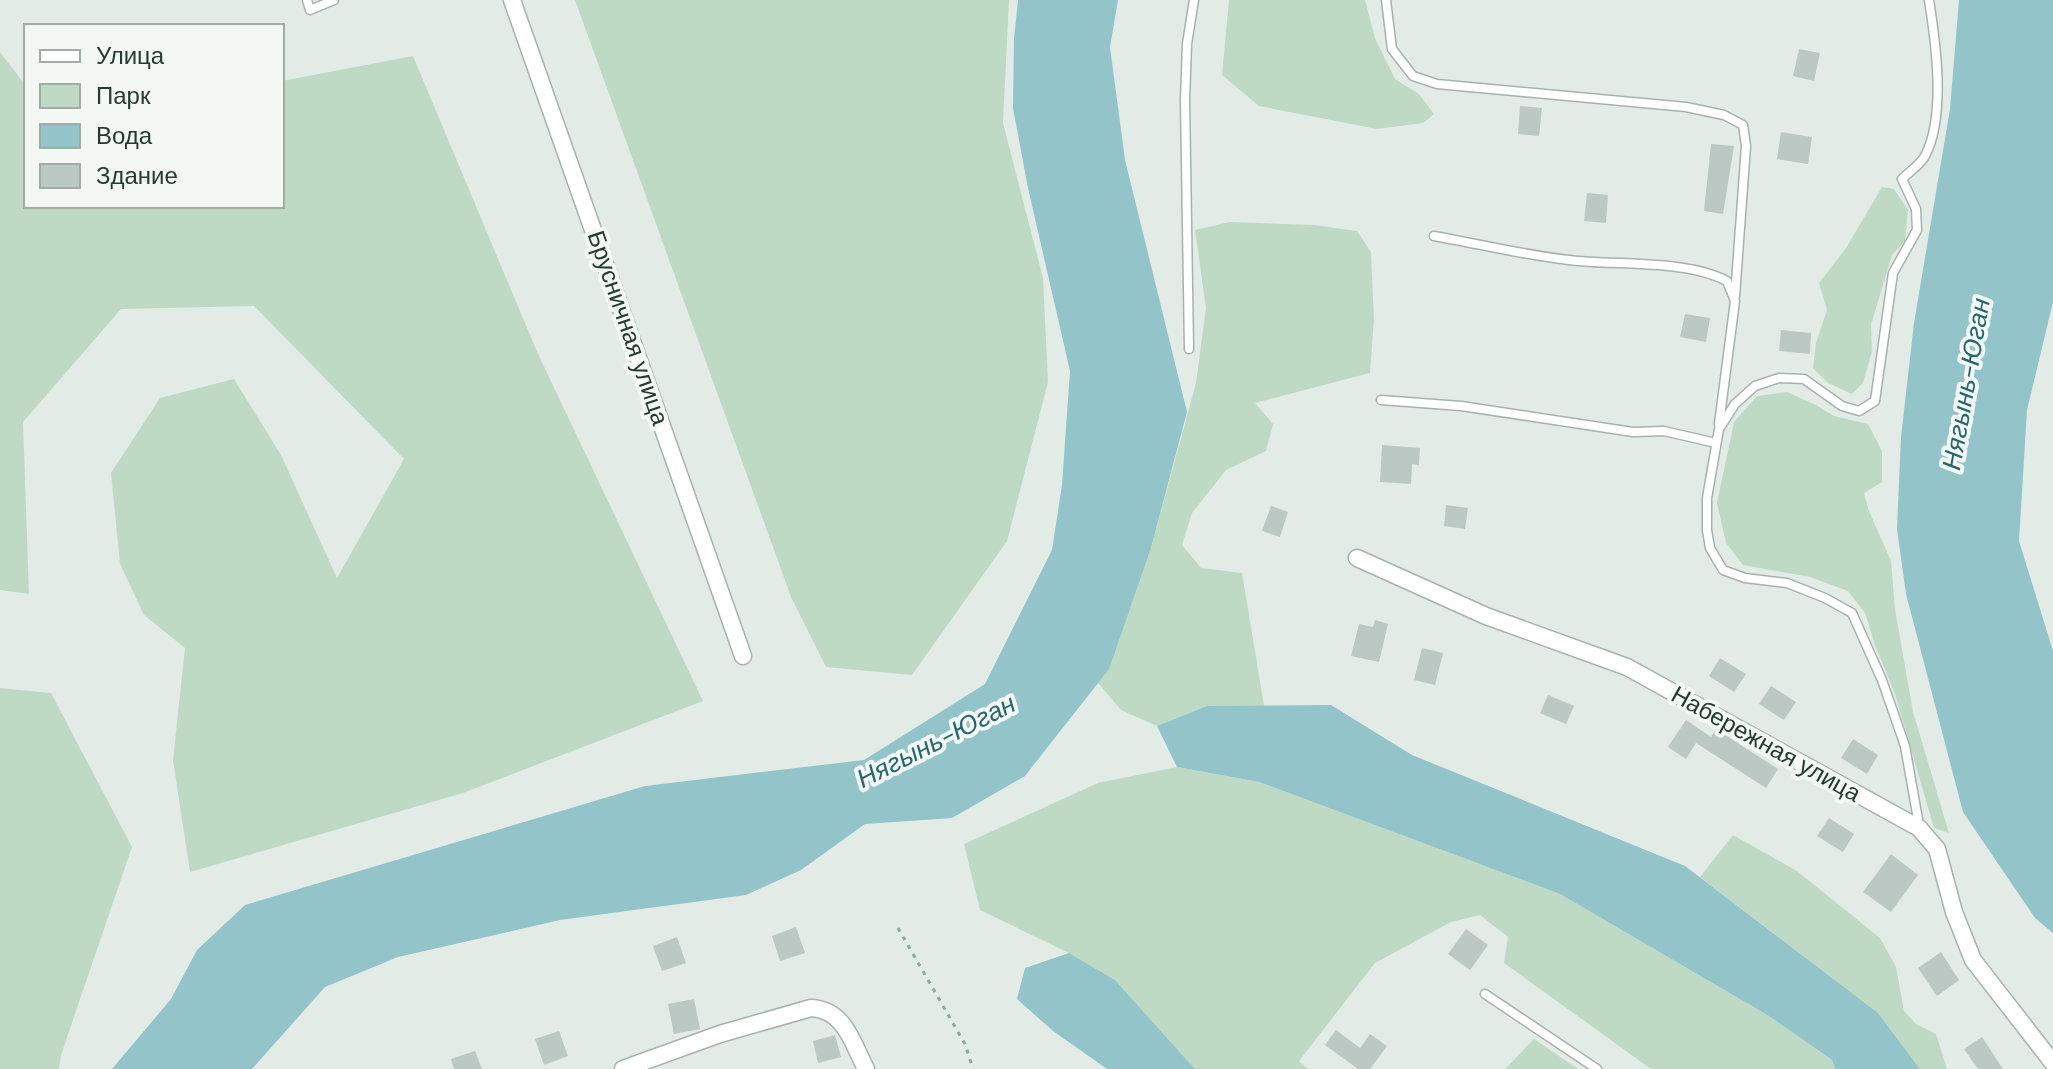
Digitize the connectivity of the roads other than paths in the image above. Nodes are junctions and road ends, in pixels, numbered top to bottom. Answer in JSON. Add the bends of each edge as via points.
{"nodes":[{"id":1,"x":307,"y":0,"type":"edge"},
{"id":2,"x":334,"y":0,"type":"edge"},
{"id":3,"x":512,"y":0,"type":"edge"},
{"id":4,"x":1194,"y":0,"type":"edge"},
{"id":5,"x":1386,"y":0,"type":"edge"},
{"id":6,"x":1929,"y":0,"type":"edge"},
{"id":7,"x":1434,"y":236,"type":"dead end"},
{"id":8,"x":1735,"y":301,"type":"junction"},
{"id":9,"x":1189,"y":349,"type":"dead end"},
{"id":10,"x":1381,"y":400,"type":"dead end"},
{"id":11,"x":1716,"y":443,"type":"junction"},
{"id":12,"x":1357,"y":558,"type":"dead end"},
{"id":13,"x":743,"y":656,"type":"dead end"},
{"id":14,"x":1919,"y":828,"type":"junction"},
{"id":15,"x":1485,"y":994,"type":"dead end"},
{"id":16,"x":2053,"y":1063,"type":"edge"},
{"id":17,"x":623,"y":1069,"type":"edge"},
{"id":18,"x":866,"y":1069,"type":"edge"},
{"id":19,"x":1597,"y":1069,"type":"edge"}],
"edges":[{"from":1,"to":2,"type":"lane","via":[[310,10]]},
{"from":3,"to":13,"type":"street","name":"Брусничная улица"},
{"from":4,"to":9,"type":"lane","via":[[1185,100]]},
{"from":5,"to":8,"type":"lane","via":[[1392,49],[1413,76],[1437,84],[1686,107],[1743,125]]},
{"from":6,"to":11,"type":"lane","via":[[1936,119],[1924,158],[1902,179],[1916,209],[1917,230],[1893,273],[1875,401],[1859,411],[1842,406],[1804,379],[1779,378],[1755,386],[1735,404]]},
{"from":7,"to":8,"type":"lane","via":[[1570,260],[1634,262],[1714,274],[1727,281]]},
{"from":8,"to":11,"type":"lane"},
{"from":10,"to":11,"type":"lane","via":[[1461,406],[1633,432],[1664,431]]},
{"from":11,"to":14,"type":"lane","via":[[1707,498],[1710,548],[1723,570],[1787,583],[1852,613],[1905,746]]},
{"from":12,"to":14,"type":"street","name":"Набережная улица","via":[[1486,616],[1627,667]]},
{"from":14,"to":16,"type":"street","name":"Набережная улица","via":[[1937,849],[1973,960]]},
{"from":15,"to":19,"type":"lane"},
{"from":17,"to":18,"type":"street","via":[[811,1008],[826,1008],[839,1017]]}]}
